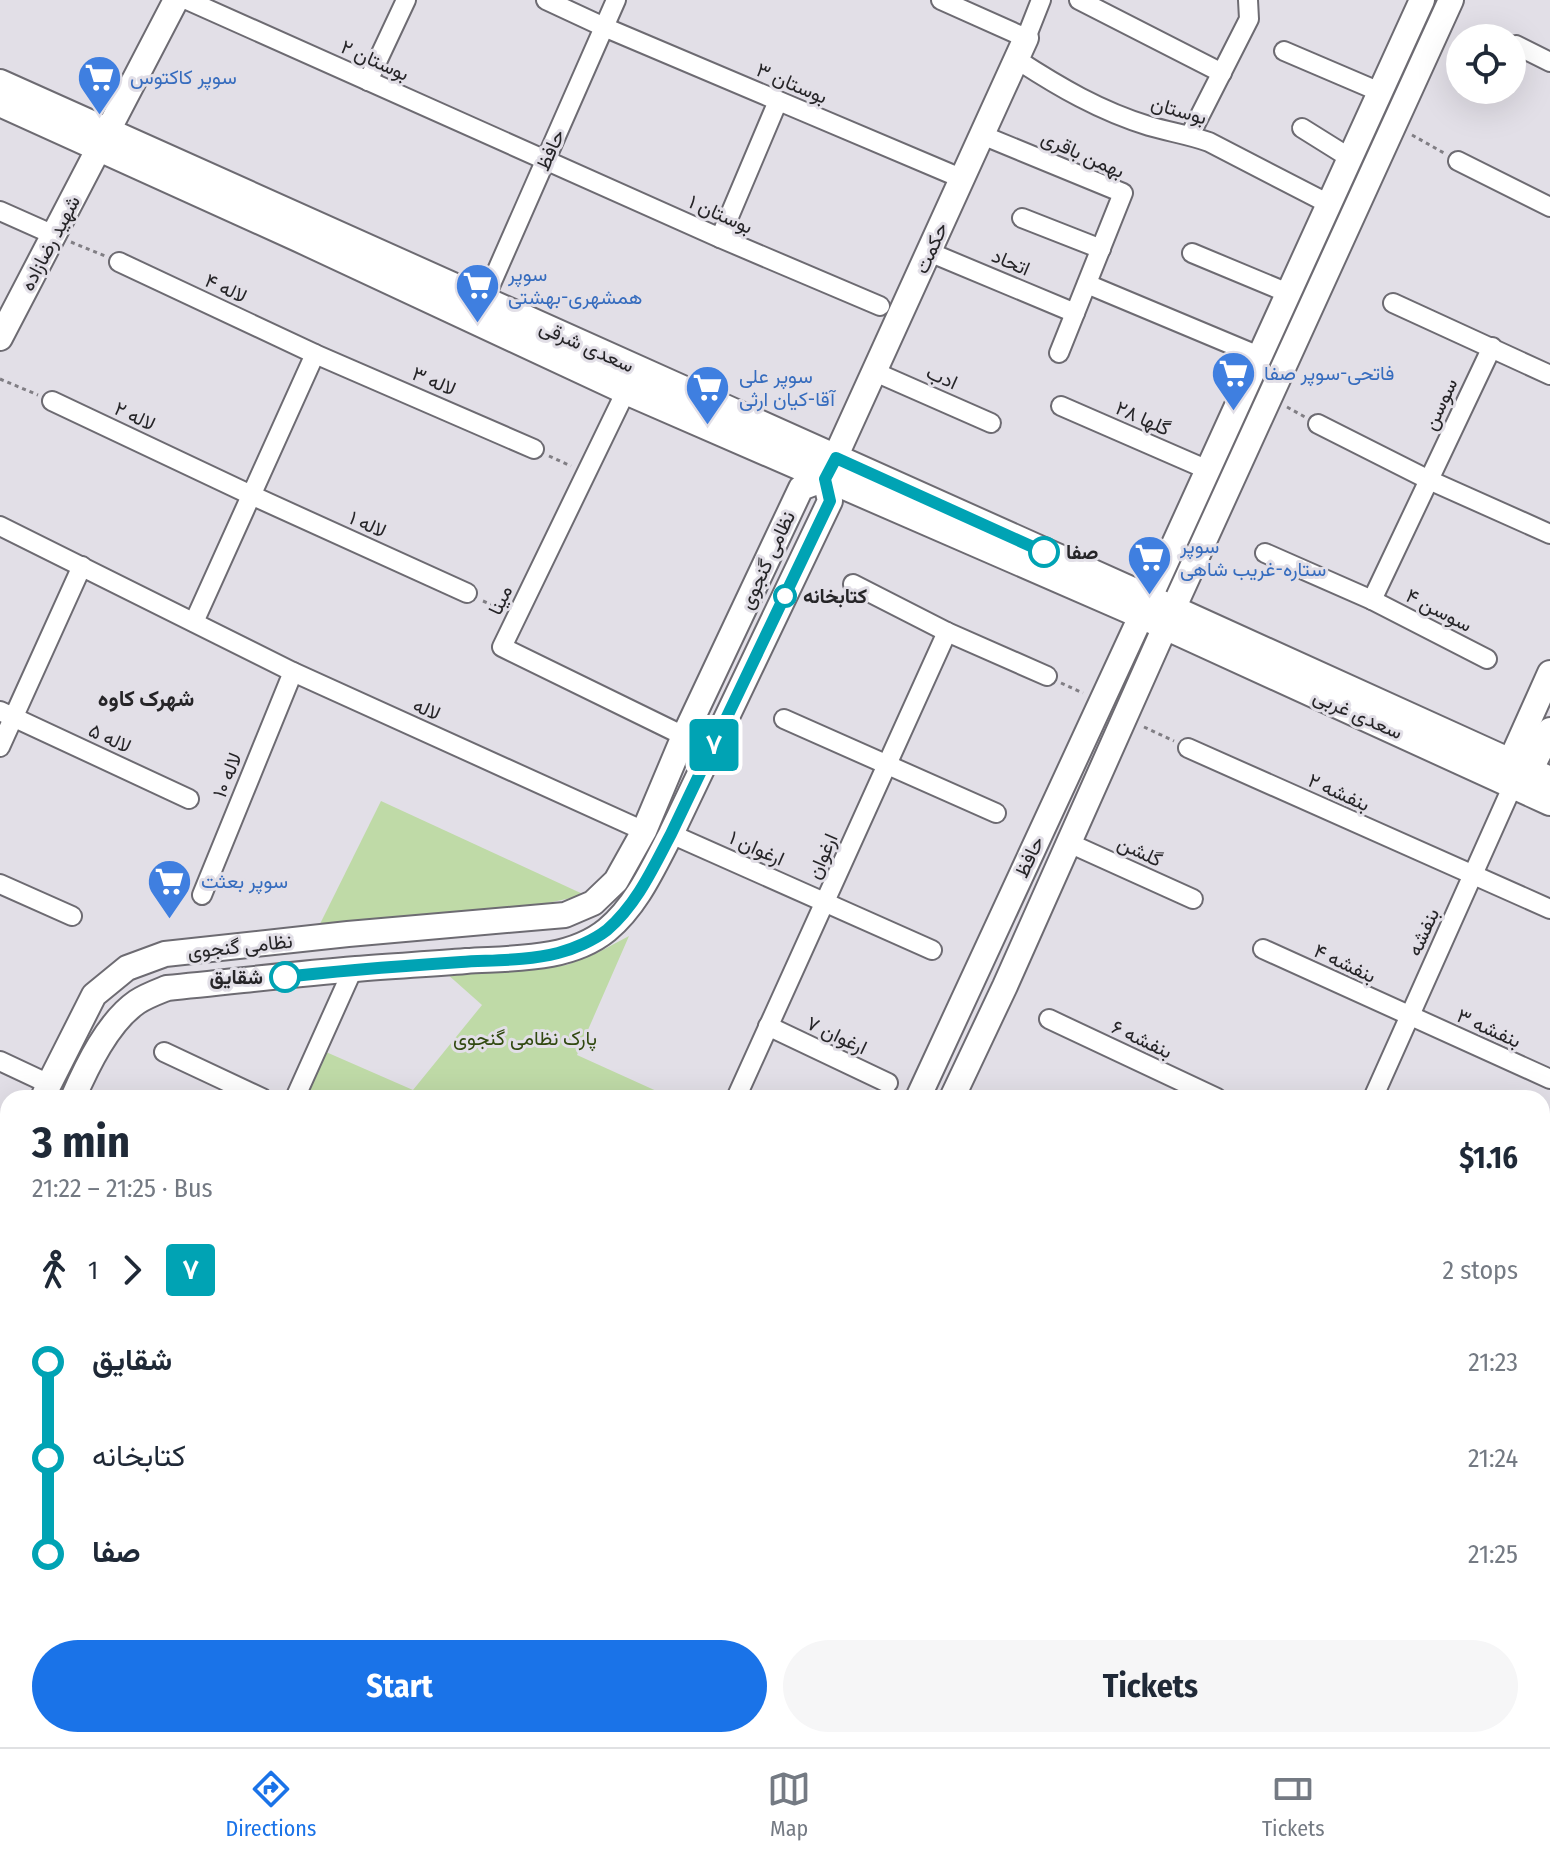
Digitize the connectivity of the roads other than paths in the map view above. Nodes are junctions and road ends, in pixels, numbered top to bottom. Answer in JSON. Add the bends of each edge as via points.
{"nodes":[{"id":1,"x":176,"y":0,"type":"edge"},
{"id":2,"x":187,"y":0,"type":"edge"},
{"id":3,"x":406,"y":0,"type":"edge"},
{"id":4,"x":546,"y":0,"type":"edge"},
{"id":5,"x":616,"y":0,"type":"edge"},
{"id":6,"x":941,"y":0,"type":"edge"},
{"id":7,"x":1041,"y":0,"type":"edge"},
{"id":8,"x":1079,"y":0,"type":"edge"},
{"id":9,"x":1123,"y":0,"type":"edge"},
{"id":10,"x":1248,"y":0,"type":"edge"},
{"id":11,"x":1451,"y":0,"type":"edge"},
{"id":12,"x":1418,"y":1,"type":"edge"},
{"id":13,"x":1115,"y":18,"type":"junction"},
{"id":14,"x":604,"y":27,"type":"junction"},
{"id":15,"x":1021,"y":48,"type":"junction"},
{"id":16,"x":1526,"y":50,"type":"edge"},
{"id":17,"x":1284,"y":51,"type":"dead end"},
{"id":18,"x":1550,"y":62,"type":"edge"},
{"id":19,"x":1222,"y":73,"type":"junction"},
{"id":20,"x":368,"y":81,"type":"junction"},
{"id":21,"x":0,"y":83,"type":"edge"},
{"id":22,"x":1380,"y":92,"type":"junction"},
{"id":23,"x":778,"y":101,"type":"junction"},
{"id":24,"x":0,"y":103,"type":"edge"},
{"id":25,"x":1302,"y":128,"type":"dead end"},
{"id":26,"x":982,"y":135,"type":"junction"},
{"id":27,"x":1190,"y":135,"type":"junction"},
{"id":28,"x":103,"y":140,"type":"junction"},
{"id":29,"x":1350,"y":158,"type":"junction"},
{"id":30,"x":545,"y":160,"type":"junction"},
{"id":31,"x":1458,"y":161,"type":"road end"},
{"id":32,"x":963,"y":179,"type":"junction"},
{"id":33,"x":1329,"y":204,"type":"junction"},
{"id":34,"x":1550,"y":207,"type":"edge"},
{"id":35,"x":0,"y":211,"type":"edge"},
{"id":36,"x":1022,"y":218,"type":"dead end"},
{"id":37,"x":54,"y":235,"type":"junction"},
{"id":38,"x":720,"y":238,"type":"junction"},
{"id":39,"x":1101,"y":249,"type":"junction"},
{"id":40,"x":929,"y":252,"type":"junction"},
{"id":41,"x":1192,"y":253,"type":"dead end"},
{"id":42,"x":119,"y":262,"type":"road end"},
{"id":43,"x":1087,"y":284,"type":"junction"},
{"id":44,"x":1288,"y":293,"type":"junction"},
{"id":45,"x":484,"y":300,"type":"junction"},
{"id":46,"x":1393,"y":303,"type":"dead end"},
{"id":47,"x":880,"y":306,"type":"dead end"},
{"id":48,"x":1075,"y":313,"type":"junction"},
{"id":49,"x":0,"y":338,"type":"edge"},
{"id":50,"x":1492,"y":347,"type":"junction"},
{"id":51,"x":1059,"y":353,"type":"dead end"},
{"id":52,"x":315,"y":354,"type":"junction"},
{"id":53,"x":1259,"y":356,"type":"junction"},
{"id":54,"x":875,"y":372,"type":"junction"},
{"id":55,"x":1550,"y":375,"type":"edge"},
{"id":56,"x":626,"y":391,"type":"junction"},
{"id":57,"x":52,"y":401,"type":"road end"},
{"id":58,"x":1061,"y":406,"type":"dead end"},
{"id":59,"x":991,"y":423,"type":"dead end"},
{"id":60,"x":1318,"y":424,"type":"road end"},
{"id":61,"x":534,"y":449,"type":"road end"},
{"id":62,"x":831,"y":469,"type":"junction"},
{"id":63,"x":1208,"y":470,"type":"junction"},
{"id":64,"x":1429,"y":480,"type":"junction"},
{"id":65,"x":251,"y":495,"type":"junction"},
{"id":66,"x":0,"y":526,"type":"edge"},
{"id":67,"x":1550,"y":534,"type":"edge"},
{"id":68,"x":1265,"y":553,"type":"dead end"},
{"id":69,"x":82,"y":566,"type":"junction"},
{"id":70,"x":853,"y":584,"type":"dead end"},
{"id":71,"x":467,"y":593,"type":"road end"},
{"id":72,"x":1372,"y":600,"type":"junction"},
{"id":73,"x":1145,"y":607,"type":"junction"},
{"id":74,"x":1170,"y":618,"type":"junction"},
{"id":75,"x":194,"y":622,"type":"junction"},
{"id":76,"x":947,"y":632,"type":"junction"},
{"id":77,"x":1487,"y":659,"type":"dead end"},
{"id":78,"x":293,"y":672,"type":"junction"},
{"id":79,"x":1550,"y":673,"type":"edge"},
{"id":80,"x":1047,"y":676,"type":"road end"},
{"id":81,"x":7,"y":714,"type":"edge"},
{"id":82,"x":784,"y":719,"type":"dead end"},
{"id":83,"x":1550,"y":730,"type":"edge"},
{"id":84,"x":684,"y":736,"type":"junction"},
{"id":85,"x":0,"y":747,"type":"edge"},
{"id":86,"x":1188,"y":748,"type":"road end"},
{"id":87,"x":887,"y":764,"type":"junction"},
{"id":88,"x":1521,"y":778,"type":"edge"},
{"id":89,"x":189,"y":799,"type":"dead end"},
{"id":90,"x":1550,"y":802,"type":"edge"},
{"id":91,"x":996,"y":813,"type":"dead end"},
{"id":92,"x":644,"y":831,"type":"junction"},
{"id":93,"x":671,"y":834,"type":"junction"},
{"id":94,"x":1069,"y":843,"type":"junction"},
{"id":95,"x":1472,"y":875,"type":"junction"},
{"id":96,"x":0,"y":884,"type":"edge"},
{"id":97,"x":202,"y":895,"type":"dead end"},
{"id":98,"x":1193,"y":899,"type":"dead end"},
{"id":99,"x":825,"y":902,"type":"junction"},
{"id":100,"x":1550,"y":909,"type":"edge"},
{"id":101,"x":72,"y":916,"type":"dead end"},
{"id":102,"x":348,"y":934,"type":"junction"},
{"id":103,"x":1263,"y":949,"type":"dead end"},
{"id":104,"x":932,"y":950,"type":"dead end"},
{"id":105,"x":353,"y":969,"type":"junction"},
{"id":106,"x":1409,"y":1016,"type":"junction"},
{"id":107,"x":1049,"y":1019,"type":"dead end"},
{"id":108,"x":768,"y":1026,"type":"junction"},
{"id":109,"x":164,"y":1052,"type":"dead end"},
{"id":110,"x":0,"y":1061,"type":"edge"},
{"id":111,"x":1550,"y":1079,"type":"edge"},
{"id":112,"x":888,"y":1083,"type":"dead end"},
{"id":113,"x":44,"y":1090,"type":"edge"},
{"id":114,"x":46,"y":1090,"type":"edge"},
{"id":115,"x":77,"y":1090,"type":"edge"},
{"id":116,"x":245,"y":1090,"type":"edge"},
{"id":117,"x":299,"y":1090,"type":"edge"},
{"id":118,"x":740,"y":1090,"type":"edge"},
{"id":119,"x":922,"y":1090,"type":"edge"},
{"id":120,"x":956,"y":1090,"type":"edge"},
{"id":121,"x":1200,"y":1090,"type":"edge"},
{"id":122,"x":1377,"y":1090,"type":"edge"}],
"edges":[{"from":1,"to":28,"type":"street","name":"شهید رضازاده"},
{"from":2,"to":20,"type":"street","name":"بوستان ۲"},
{"from":3,"to":20,"type":"street"},
{"from":4,"to":14,"type":"street","name":"بوستان ۳"},
{"from":5,"to":14,"type":"street","name":"حافظ"},
{"from":6,"to":15,"type":"street","name":"بوستان"},
{"from":7,"to":15,"type":"street"},
{"from":8,"to":13,"type":"street"},
{"from":9,"to":13,"type":"street"},
{"from":10,"to":19,"type":"street","via":[[1249,19]]},
{"from":11,"to":74,"type":"street"},
{"from":12,"to":22,"type":"street"},
{"from":13,"to":19,"type":"street"},
{"from":14,"to":23,"type":"street","name":"بوستان ۳"},
{"from":14,"to":30,"type":"street","name":"حافظ"},
{"from":15,"to":26,"type":"street","name":"حکمت"},
{"from":15,"to":27,"type":"street","name":"بوستان","via":[[1074,95],[1150,126]]},
{"from":16,"to":18,"type":"street"},
{"from":17,"to":22,"type":"street"},
{"from":19,"to":27,"type":"street"},
{"from":20,"to":30,"type":"street","name":"بوستان ۲"},
{"from":21,"to":28,"type":"main road","name":"سعدی شرقی"},
{"from":22,"to":29,"type":"street"},
{"from":23,"to":32,"type":"street","name":"بوستان ۳"},
{"from":23,"to":38,"type":"street"},
{"from":24,"to":28,"type":"main road","name":"سعدی شرقی"},
{"from":25,"to":29,"type":"street"},
{"from":26,"to":32,"type":"street","name":"حکمت"},
{"from":26,"to":39,"type":"street","name":"بهمن باقری","via":[[1123,193]]},
{"from":27,"to":33,"type":"street","name":"بوستان"},
{"from":28,"to":37,"type":"street","name":"شهید رضازاده"},
{"from":28,"to":45,"type":"main road","name":"سعدی شرقی"},
{"from":28,"to":56,"type":"main road","name":"سعدی شرقی"},
{"from":29,"to":33,"type":"street"},
{"from":30,"to":38,"type":"street","name":"بوستان ۱"},
{"from":30,"to":45,"type":"street","name":"حافظ"},
{"from":31,"to":34,"type":"street"},
{"from":32,"to":40,"type":"street","name":"حکمت"},
{"from":33,"to":44,"type":"street"},
{"from":35,"to":37,"type":"street"},
{"from":36,"to":39,"type":"street"},
{"from":37,"to":49,"type":"street","name":"شهید رضازاده"},
{"from":38,"to":47,"type":"street","name":"بوستان ۱"},
{"from":39,"to":43,"type":"street","name":"بهمن باقری"},
{"from":40,"to":48,"type":"street","name":"اتحاد"},
{"from":40,"to":54,"type":"street","name":"حکمت"},
{"from":41,"to":44,"type":"street"},
{"from":42,"to":52,"type":"street","name":"لاله ۴"},
{"from":43,"to":48,"type":"street","name":"بهمن باقری"},
{"from":43,"to":53,"type":"street"},
{"from":44,"to":53,"type":"street"},
{"from":45,"to":62,"type":"main road","name":"سعدی شرقی"},
{"from":46,"to":50,"type":"street"},
{"from":48,"to":51,"type":"street","name":"بهمن باقری"},
{"from":50,"to":55,"type":"street"},
{"from":50,"to":64,"type":"street","name":"سوسن"},
{"from":52,"to":61,"type":"street","name":"لاله ۳"},
{"from":52,"to":65,"type":"street"},
{"from":53,"to":63,"type":"street"},
{"from":54,"to":59,"type":"street","name":"ادب"},
{"from":54,"to":62,"type":"street","name":"حکمت"},
{"from":56,"to":62,"type":"main road","name":"سعدی شرقی"},
{"from":56,"to":84,"type":"street","name":"مینا","via":[[502,647]]},
{"from":57,"to":65,"type":"street","name":"لاله ۲"},
{"from":58,"to":63,"type":"street","name":"گلها ۲۸"},
{"from":60,"to":64,"type":"street"},
{"from":62,"to":73,"type":"main road","name":"سعدی شرقی"},
{"from":62,"to":84,"type":"street","name":"نظامی گنجوی","via":[[801,488]]},
{"from":62,"to":93,"type":"street","name":"نظامی گنجوی","via":[[830,501]]},
{"from":63,"to":73,"type":"street"},
{"from":64,"to":67,"type":"street"},
{"from":64,"to":72,"type":"street","name":"سوسن"},
{"from":65,"to":71,"type":"street","name":"لاله ۱"},
{"from":65,"to":75,"type":"street"},
{"from":66,"to":69,"type":"street","name":"لاله"},
{"from":68,"to":72,"type":"street","name":"سوسن ۴"},
{"from":69,"to":75,"type":"street","name":"لاله"},
{"from":69,"to":81,"type":"street"},
{"from":70,"to":76,"type":"street"},
{"from":72,"to":77,"type":"street","name":"سوسن ۴"},
{"from":73,"to":74,"type":"main road","name":"سعدی شرقی"},
{"from":73,"to":119,"type":"street","name":"حافظ"},
{"from":74,"to":88,"type":"main road","name":"سعدی غربی"},
{"from":74,"to":94,"type":"street","name":"حافظ"},
{"from":75,"to":78,"type":"street","name":"لاله"},
{"from":76,"to":80,"type":"street"},
{"from":76,"to":87,"type":"street","name":"ارغوان"},
{"from":78,"to":92,"type":"street","name":"لاله"},
{"from":78,"to":97,"type":"street","name":"لاله ۱۰"},
{"from":79,"to":88,"type":"street"},
{"from":81,"to":85,"type":"street"},
{"from":81,"to":89,"type":"street","name":"لاله ۵"},
{"from":82,"to":87,"type":"street"},
{"from":83,"to":88,"type":"street"},
{"from":84,"to":92,"type":"street","name":"نظامی گنجوی"},
{"from":86,"to":95,"type":"street","name":"بنفشه ۲"},
{"from":87,"to":91,"type":"street"},
{"from":87,"to":99,"type":"street","name":"ارغوان"},
{"from":88,"to":90,"type":"main road","name":"سعدی غربی"},
{"from":88,"to":95,"type":"street","name":"بنفشه"},
{"from":92,"to":102,"type":"street","name":"نظامی گنجوی","via":[[616,881],[593,903],[565,915]]},
{"from":93,"to":99,"type":"street","name":"ارغوان ۱"},
{"from":93,"to":105,"type":"street","name":"نظامی گنجوی","via":[[627,909],[605,931],[580,945],[526,957]]},
{"from":94,"to":98,"type":"street","name":"گلشن"},
{"from":94,"to":120,"type":"street","name":"حافظ"},
{"from":95,"to":100,"type":"street","name":"بنفشه ۲"},
{"from":95,"to":106,"type":"street","name":"بنفشه"},
{"from":96,"to":101,"type":"street"},
{"from":99,"to":104,"type":"street","name":"ارغوان ۱"},
{"from":99,"to":108,"type":"street","name":"ارغوان"},
{"from":102,"to":105,"type":"street"},
{"from":102,"to":114,"type":"street","name":"نظامی گنجوی","via":[[165,954],[127,968],[94,995]]},
{"from":103,"to":106,"type":"street","name":"بنفشه ۴"},
{"from":105,"to":115,"type":"street","name":"نظامی گنجوی","via":[[167,988],[139,1000],[119,1017]]},
{"from":105,"to":117,"type":"street"},
{"from":106,"to":111,"type":"street","name":"بنفشه ۳"},
{"from":106,"to":122,"type":"street","name":"بنفشه"},
{"from":107,"to":121,"type":"street","name":"بنفشه ۶"},
{"from":108,"to":112,"type":"street","name":"ارغوان ۷"},
{"from":108,"to":118,"type":"street","name":"ارغوان"},
{"from":109,"to":116,"type":"street"},
{"from":110,"to":113,"type":"street"}]}
